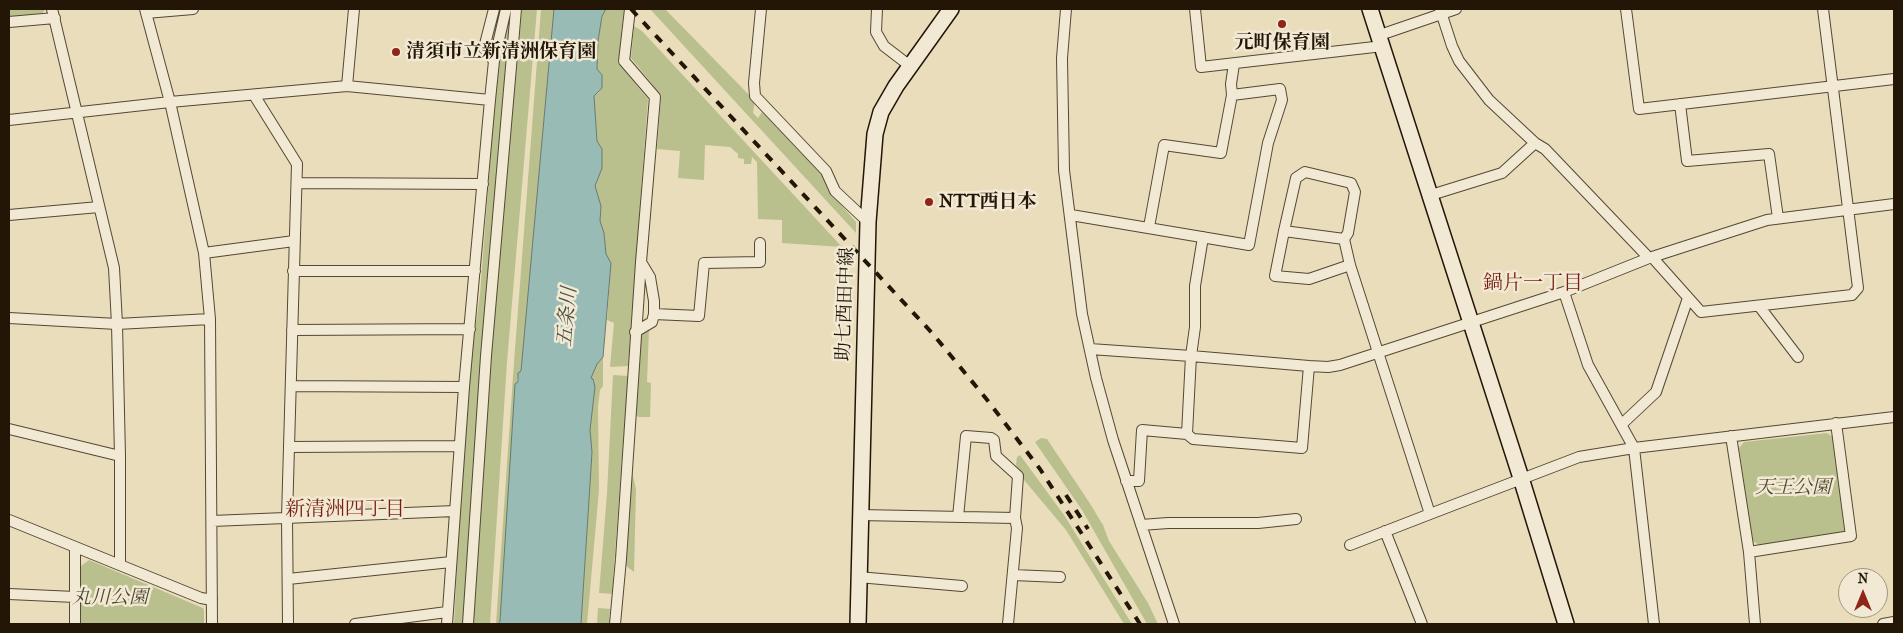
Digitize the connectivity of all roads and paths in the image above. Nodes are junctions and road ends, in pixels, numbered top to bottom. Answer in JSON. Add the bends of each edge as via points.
{"nodes":[{"id":1,"x":193,"y":9,"type":"edge"},
{"id":2,"x":354,"y":9,"type":"edge"},
{"id":3,"x":494,"y":9,"type":"edge"},
{"id":4,"x":506,"y":9,"type":"edge"},
{"id":5,"x":516,"y":9,"type":"edge"},
{"id":6,"x":630,"y":9,"type":"edge"},
{"id":7,"x":761,"y":9,"type":"edge"},
{"id":8,"x":877,"y":9,"type":"edge"},
{"id":9,"x":951,"y":9,"type":"edge"},
{"id":10,"x":1066,"y":9,"type":"edge"},
{"id":11,"x":1195,"y":9,"type":"edge"},
{"id":12,"x":1370,"y":9,"type":"edge"},
{"id":13,"x":1456,"y":9,"type":"edge"},
{"id":14,"x":1626,"y":9,"type":"edge"},
{"id":15,"x":1823,"y":9,"type":"edge"},
{"id":16,"x":146,"y":11,"type":"edge"},
{"id":17,"x":1441,"y":12,"type":"edge"},
{"id":18,"x":54,"y":14,"type":"edge"},
{"id":19,"x":9,"y":22,"type":"edge"},
{"id":20,"x":1381,"y":40,"type":"junction"},
{"id":21,"x":494,"y":61,"type":"junction"},
{"id":22,"x":1234,"y":64,"type":"junction"},
{"id":23,"x":910,"y":66,"type":"junction"},
{"id":24,"x":1894,"y":79,"type":"edge"},
{"id":25,"x":347,"y":86,"type":"junction"},
{"id":26,"x":1832,"y":86,"type":"junction"},
{"id":27,"x":254,"y":94,"type":"junction"},
{"id":28,"x":1232,"y":95,"type":"junction"},
{"id":29,"x":490,"y":100,"type":"junction"},
{"id":30,"x":170,"y":102,"type":"junction"},
{"id":31,"x":1680,"y":104,"type":"junction"},
{"id":32,"x":77,"y":114,"type":"junction"},
{"id":33,"x":9,"y":120,"type":"edge"},
{"id":34,"x":1535,"y":143,"type":"junction"},
{"id":35,"x":297,"y":182,"type":"junction"},
{"id":36,"x":483,"y":184,"type":"junction"},
{"id":37,"x":1431,"y":195,"type":"junction"},
{"id":38,"x":1894,"y":204,"type":"edge"},
{"id":39,"x":99,"y":207,"type":"junction"},
{"id":40,"x":1847,"y":209,"type":"junction"},
{"id":41,"x":1071,"y":214,"type":"junction"},
{"id":42,"x":9,"y":215,"type":"edge"},
{"id":43,"x":1778,"y":218,"type":"junction"},
{"id":44,"x":868,"y":222,"type":"junction"},
{"id":45,"x":1149,"y":227,"type":"junction"},
{"id":46,"x":1284,"y":231,"type":"junction"},
{"id":47,"x":1203,"y":237,"type":"junction"},
{"id":48,"x":1344,"y":239,"type":"junction"},
{"id":49,"x":294,"y":241,"type":"junction"},
{"id":50,"x":760,"y":243,"type":"dead end"},
{"id":51,"x":204,"y":253,"type":"junction"},
{"id":52,"x":1650,"y":258,"type":"junction"},
{"id":53,"x":640,"y":262,"type":"junction"},
{"id":54,"x":1350,"y":265,"type":"junction"},
{"id":55,"x":294,"y":271,"type":"junction"},
{"id":56,"x":475,"y":271,"type":"junction"},
{"id":57,"x":1564,"y":292,"type":"junction"},
{"id":58,"x":1688,"y":298,"type":"junction"},
{"id":59,"x":1759,"y":306,"type":"junction"},
{"id":60,"x":654,"y":314,"type":"junction"},
{"id":61,"x":9,"y":318,"type":"edge"},
{"id":62,"x":210,"y":319,"type":"junction"},
{"id":63,"x":1470,"y":323,"type":"junction"},
{"id":64,"x":117,"y":324,"type":"junction"},
{"id":65,"x":470,"y":329,"type":"junction"},
{"id":66,"x":292,"y":330,"type":"junction"},
{"id":67,"x":635,"y":332,"type":"junction"},
{"id":68,"x":1090,"y":349,"type":"junction"},
{"id":69,"x":1378,"y":352,"type":"junction"},
{"id":70,"x":1191,"y":356,"type":"junction"},
{"id":71,"x":1798,"y":358,"type":"dead end"},
{"id":72,"x":1310,"y":366,"type":"junction"},
{"id":73,"x":291,"y":386,"type":"junction"},
{"id":74,"x":464,"y":387,"type":"junction"},
{"id":75,"x":1894,"y":417,"type":"edge"},
{"id":76,"x":1622,"y":424,"type":"junction"},
{"id":77,"x":1836,"y":424,"type":"junction"},
{"id":78,"x":9,"y":429,"type":"edge"},
{"id":79,"x":1187,"y":434,"type":"junction"},
{"id":80,"x":1731,"y":436,"type":"junction"},
{"id":81,"x":459,"y":446,"type":"junction"},
{"id":82,"x":289,"y":447,"type":"junction"},
{"id":83,"x":1634,"y":448,"type":"junction"},
{"id":84,"x":120,"y":456,"type":"junction"},
{"id":85,"x":1521,"y":478,"type":"junction"},
{"id":86,"x":1126,"y":480,"type":"junction"},
{"id":87,"x":455,"y":511,"type":"junction"},
{"id":88,"x":1430,"y":514,"type":"junction"},
{"id":89,"x":859,"y":515,"type":"junction"},
{"id":90,"x":958,"y":517,"type":"junction"},
{"id":91,"x":287,"y":518,"type":"junction"},
{"id":92,"x":1015,"y":518,"type":"junction"},
{"id":93,"x":1296,"y":519,"type":"dead end"},
{"id":94,"x":9,"y":520,"type":"edge"},
{"id":95,"x":212,"y":522,"type":"junction"},
{"id":96,"x":1141,"y":525,"type":"junction"},
{"id":97,"x":1385,"y":531,"type":"junction"},
{"id":98,"x":1350,"y":545,"type":"dead end"},
{"id":99,"x":75,"y":547,"type":"junction"},
{"id":100,"x":1749,"y":552,"type":"junction"},
{"id":101,"x":451,"y":562,"type":"junction"},
{"id":102,"x":120,"y":564,"type":"junction"},
{"id":103,"x":1013,"y":576,"type":"junction"},
{"id":104,"x":858,"y":577,"type":"junction"},
{"id":105,"x":1060,"y":577,"type":"dead end"},
{"id":106,"x":288,"y":579,"type":"junction"},
{"id":107,"x":962,"y":586,"type":"dead end"},
{"id":108,"x":9,"y":594,"type":"edge"},
{"id":109,"x":75,"y":597,"type":"junction"},
{"id":110,"x":212,"y":600,"type":"junction"},
{"id":111,"x":447,"y":612,"type":"junction"},
{"id":112,"x":1894,"y":622,"type":"edge"},
{"id":113,"x":75,"y":624,"type":"edge"},
{"id":114,"x":212,"y":624,"type":"edge"},
{"id":115,"x":288,"y":624,"type":"edge"},
{"id":116,"x":355,"y":624,"type":"edge"},
{"id":117,"x":447,"y":624,"type":"edge"},
{"id":118,"x":468,"y":624,"type":"edge"},
{"id":119,"x":615,"y":624,"type":"edge"},
{"id":120,"x":858,"y":624,"type":"edge"},
{"id":121,"x":1008,"y":624,"type":"edge"},
{"id":122,"x":1174,"y":624,"type":"edge"},
{"id":123,"x":1422,"y":624,"type":"edge"},
{"id":124,"x":1566,"y":624,"type":"edge"},
{"id":125,"x":1654,"y":624,"type":"edge"},
{"id":126,"x":1755,"y":624,"type":"edge"},
{"id":127,"x":1883,"y":624,"type":"edge"}],
"edges":[{"from":1,"to":16,"type":"street"},
{"from":2,"to":25,"type":"street"},
{"from":3,"to":21,"type":"street","via":[[484,48]]},
{"from":4,"to":21,"type":"street"},
{"from":5,"to":118,"type":"street","via":[[487,347]]},
{"from":6,"to":53,"type":"street","via":[[624,61],[655,97]]},
{"from":7,"to":44,"type":"street","via":[[754,83],[756,96],[826,170],[835,191]]},
{"from":8,"to":23,"type":"street","via":[[876,32],[884,46]]},
{"from":9,"to":23,"type":"main road","name":"助七西田中線"},
{"from":10,"to":41,"type":"street","via":[[1062,58],[1063,145]]},
{"from":11,"to":22,"type":"street","via":[[1201,67]]},
{"from":12,"to":20,"type":"main road"},
{"from":13,"to":17,"type":"street"},
{"from":14,"to":31,"type":"street","via":[[1639,109]]},
{"from":15,"to":26,"type":"street"},
{"from":16,"to":30,"type":"street"},
{"from":17,"to":20,"type":"street"},
{"from":17,"to":34,"type":"street","via":[[1459,61],[1489,100]]},
{"from":18,"to":19,"type":"street"},
{"from":18,"to":32,"type":"street"},
{"from":20,"to":22,"type":"street"},
{"from":20,"to":37,"type":"main road"},
{"from":21,"to":29,"type":"street"},
{"from":22,"to":28,"type":"street"},
{"from":23,"to":44,"type":"main road","name":"助七西田中線","via":[[882,112],[875,134]]},
{"from":24,"to":26,"type":"street"},
{"from":25,"to":27,"type":"street"},
{"from":25,"to":29,"type":"street"},
{"from":26,"to":31,"type":"street"},
{"from":26,"to":40,"type":"street"},
{"from":27,"to":30,"type":"street"},
{"from":27,"to":35,"type":"street","via":[[297,164]]},
{"from":28,"to":45,"type":"street","via":[[1221,153],[1164,145]]},
{"from":28,"to":47,"type":"street","via":[[1280,89],[1282,100],[1268,143],[1249,245]]},
{"from":29,"to":36,"type":"street"},
{"from":30,"to":32,"type":"street"},
{"from":30,"to":51,"type":"street"},
{"from":31,"to":43,"type":"street","via":[[1687,161],[1769,154]]},
{"from":32,"to":33,"type":"street"},
{"from":32,"to":39,"type":"street"},
{"from":34,"to":37,"type":"street","via":[[1502,173]]},
{"from":34,"to":52,"type":"street","via":[[1545,149]]},
{"from":35,"to":36,"type":"street"},
{"from":35,"to":49,"type":"street"},
{"from":36,"to":56,"type":"street"},
{"from":37,"to":63,"type":"main road"},
{"from":38,"to":40,"type":"street"},
{"from":39,"to":42,"type":"street"},
{"from":39,"to":64,"type":"street","via":[[114,268]]},
{"from":40,"to":43,"type":"street"},
{"from":40,"to":59,"type":"street","via":[[1858,288],[1852,295]]},
{"from":41,"to":45,"type":"street"},
{"from":41,"to":68,"type":"street","via":[[1078,285]]},
{"from":43,"to":52,"type":"street"},
{"from":44,"to":89,"type":"main road","name":"助七西田中線"},
{"from":45,"to":47,"type":"street"},
{"from":46,"to":48,"type":"street"},
{"from":46,"to":48,"type":"street","via":[[1296,178],[1305,172],[1351,183],[1355,192],[1348,233]]},
{"from":46,"to":54,"type":"street","via":[[1275,276],[1310,279]]},
{"from":47,"to":70,"type":"street","via":[[1195,286]]},
{"from":48,"to":54,"type":"street"},
{"from":49,"to":51,"type":"street"},
{"from":49,"to":55,"type":"street"},
{"from":50,"to":60,"type":"street","via":[[760,262],[704,263],[699,316]]},
{"from":51,"to":62,"type":"street"},
{"from":52,"to":57,"type":"street"},
{"from":52,"to":58,"type":"street"},
{"from":53,"to":60,"type":"street","via":[[650,277]]},
{"from":53,"to":67,"type":"street"},
{"from":54,"to":69,"type":"street"},
{"from":55,"to":56,"type":"street"},
{"from":55,"to":66,"type":"street"},
{"from":56,"to":65,"type":"street"},
{"from":57,"to":63,"type":"street"},
{"from":57,"to":76,"type":"street","via":[[1588,365]]},
{"from":58,"to":59,"type":"street","via":[[1701,312]]},
{"from":58,"to":76,"type":"street","via":[[1656,392]]},
{"from":59,"to":71,"type":"street"},
{"from":60,"to":67,"type":"street","via":[[652,322]]},
{"from":61,"to":64,"type":"street"},
{"from":62,"to":64,"type":"street"},
{"from":62,"to":95,"type":"street"},
{"from":63,"to":69,"type":"street"},
{"from":63,"to":85,"type":"main road"},
{"from":64,"to":84,"type":"street"},
{"from":65,"to":66,"type":"street"},
{"from":65,"to":74,"type":"street"},
{"from":66,"to":73,"type":"street"},
{"from":67,"to":119,"type":"street"},
{"from":68,"to":70,"type":"street"},
{"from":68,"to":86,"type":"street"},
{"from":69,"to":72,"type":"street","via":[[1328,368]]},
{"from":69,"to":88,"type":"street"},
{"from":70,"to":72,"type":"street"},
{"from":70,"to":79,"type":"street"},
{"from":72,"to":79,"type":"street","via":[[1302,448],[1193,439]]},
{"from":73,"to":74,"type":"street"},
{"from":73,"to":82,"type":"street"},
{"from":74,"to":81,"type":"street"},
{"from":75,"to":77,"type":"street"},
{"from":76,"to":83,"type":"street"},
{"from":77,"to":80,"type":"street"},
{"from":77,"to":100,"type":"street","via":[[1851,536]]},
{"from":78,"to":84,"type":"street"},
{"from":79,"to":86,"type":"street","via":[[1142,430],[1139,481]]},
{"from":80,"to":83,"type":"street"},
{"from":80,"to":100,"type":"street"},
{"from":81,"to":82,"type":"street"},
{"from":81,"to":87,"type":"street"},
{"from":82,"to":91,"type":"street"},
{"from":83,"to":85,"type":"street","via":[[1579,456]]},
{"from":83,"to":125,"type":"street"},
{"from":84,"to":102,"type":"street"},
{"from":85,"to":88,"type":"street"},
{"from":85,"to":124,"type":"main road"},
{"from":86,"to":96,"type":"street"},
{"from":87,"to":91,"type":"street"},
{"from":87,"to":101,"type":"street"},
{"from":88,"to":97,"type":"street"},
{"from":89,"to":90,"type":"street"},
{"from":89,"to":104,"type":"main road","name":"助七西田中線"},
{"from":90,"to":92,"type":"street"},
{"from":90,"to":92,"type":"street","via":[[966,436],[994,440],[996,456],[1018,476]]},
{"from":91,"to":95,"type":"street"},
{"from":91,"to":106,"type":"street"},
{"from":92,"to":103,"type":"street"},
{"from":93,"to":96,"type":"street"},
{"from":94,"to":99,"type":"street"},
{"from":95,"to":110,"type":"street"},
{"from":96,"to":122,"type":"street"},
{"from":97,"to":98,"type":"street"},
{"from":97,"to":123,"type":"street"},
{"from":99,"to":102,"type":"street"},
{"from":99,"to":109,"type":"street"},
{"from":100,"to":126,"type":"street"},
{"from":101,"to":106,"type":"street"},
{"from":101,"to":111,"type":"street"},
{"from":102,"to":110,"type":"street"},
{"from":103,"to":105,"type":"street"},
{"from":103,"to":121,"type":"street"},
{"from":104,"to":107,"type":"street"},
{"from":104,"to":120,"type":"main road","name":"助七西田中線"},
{"from":106,"to":115,"type":"street"},
{"from":108,"to":109,"type":"street"},
{"from":109,"to":113,"type":"street"},
{"from":110,"to":114,"type":"street"},
{"from":111,"to":116,"type":"street"},
{"from":111,"to":117,"type":"street"},
{"from":112,"to":127,"type":"street"}]}
